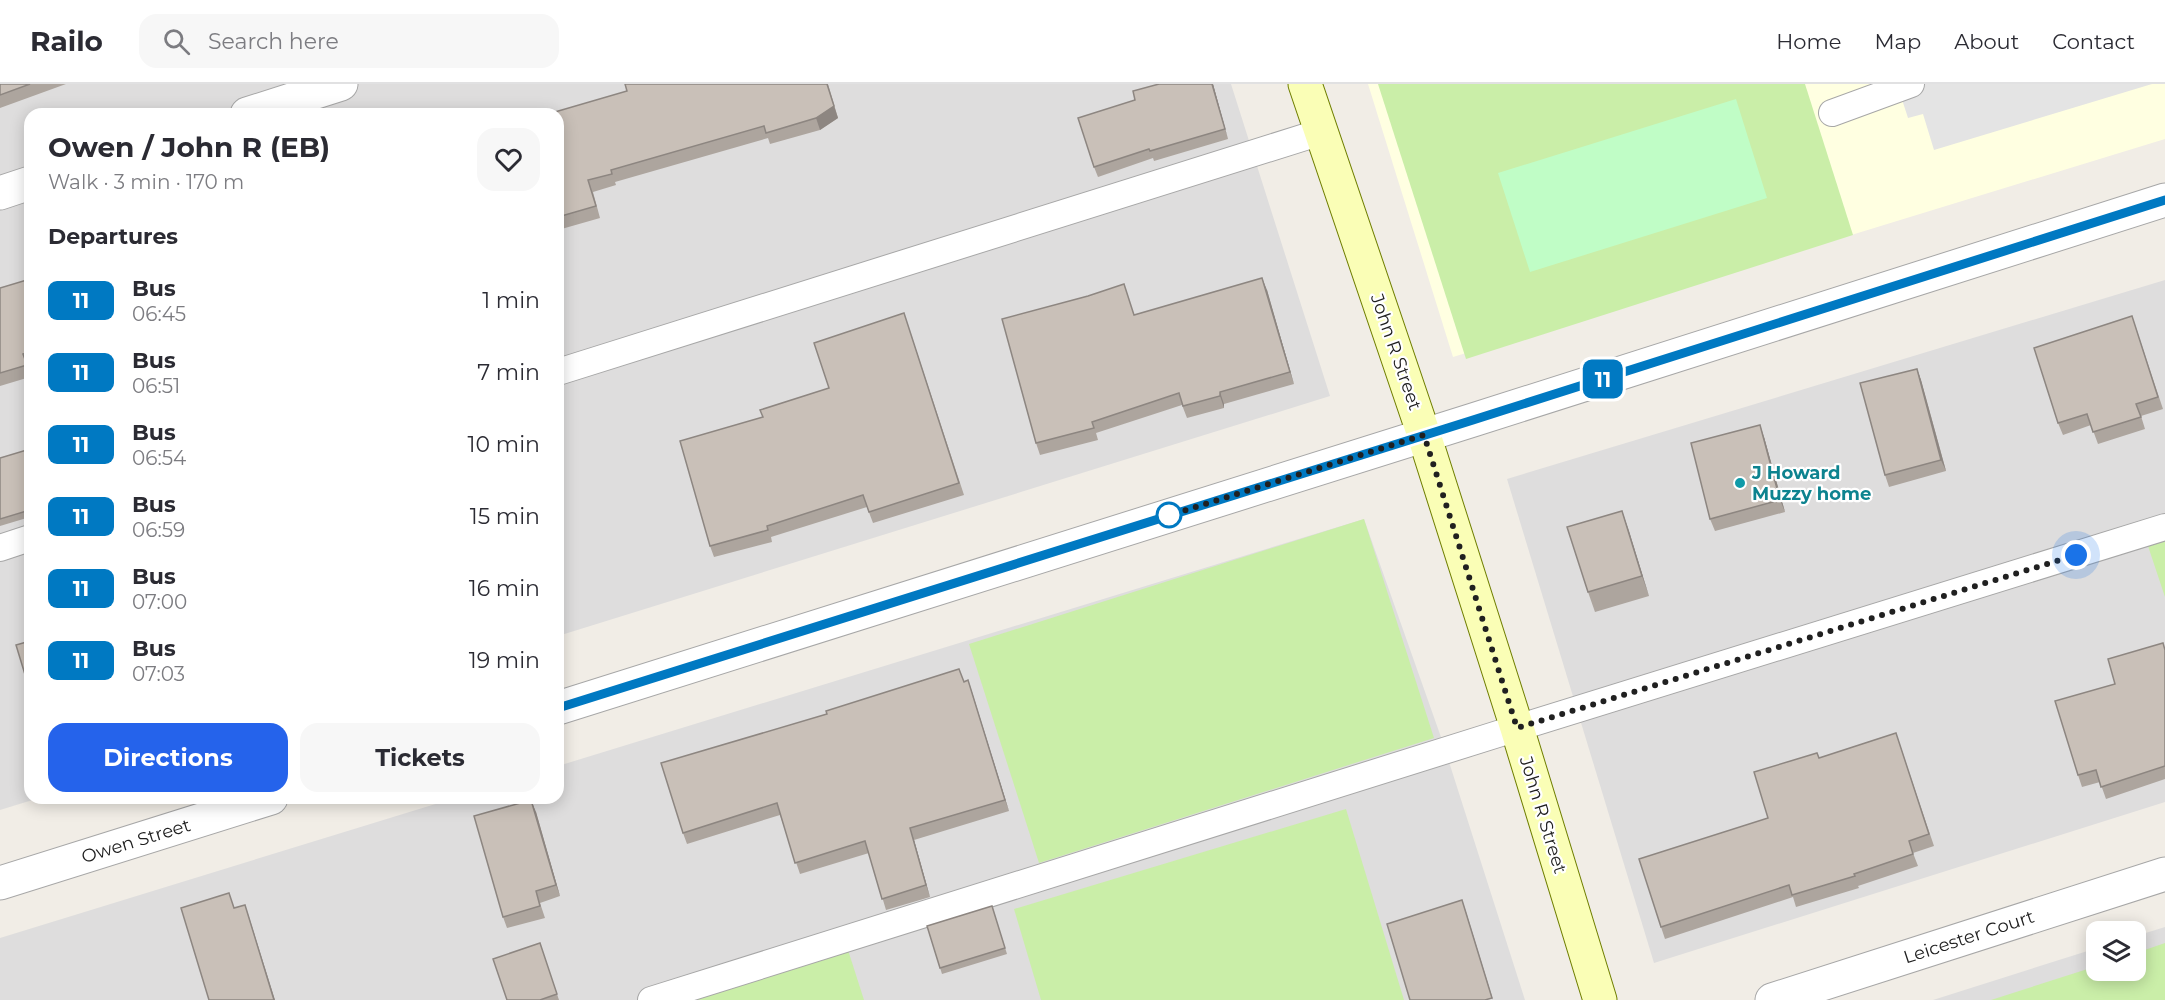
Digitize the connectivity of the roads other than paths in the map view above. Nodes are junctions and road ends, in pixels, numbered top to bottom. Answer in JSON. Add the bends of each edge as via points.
{"nodes":[{"id":1,"x":341,"y":84,"type":"edge"},
{"id":2,"x":1305,"y":84,"type":"edge"},
{"id":3,"x":1911,"y":84,"type":"edge"},
{"id":4,"x":266,"y":108,"type":"edge"},
{"id":5,"x":1832,"y":113,"type":"dead end"},
{"id":6,"x":1321,"y":132,"type":"junction"},
{"id":7,"x":24,"y":185,"type":"edge"},
{"id":8,"x":0,"y":193,"type":"edge"},
{"id":9,"x":2165,"y":200,"type":"edge"},
{"id":10,"x":564,"y":370,"type":"edge"},
{"id":11,"x":1424,"y":435,"type":"junction"},
{"id":12,"x":2165,"y":527,"type":"edge"},
{"id":13,"x":24,"y":540,"type":"edge"},
{"id":14,"x":0,"y":548,"type":"edge"},
{"id":15,"x":564,"y":706,"type":"edge"},
{"id":16,"x":1517,"y":728,"type":"junction"},
{"id":17,"x":252,"y":804,"type":"edge"},
{"id":18,"x":2165,"y":874,"type":"edge"},
{"id":19,"x":0,"y":883,"type":"edge"},
{"id":20,"x":651,"y":1000,"type":"edge"},
{"id":21,"x":1599,"y":1000,"type":"edge"},
{"id":22,"x":1772,"y":1000,"type":"edge"}],
"edges":[{"from":1,"to":4,"type":"street"},
{"from":2,"to":6,"type":"street","name":"John R Street"},
{"from":3,"to":5,"type":"lane"},
{"from":6,"to":10,"type":"lane"},
{"from":6,"to":11,"type":"street","name":"John R Street"},
{"from":7,"to":8,"type":"street"},
{"from":9,"to":11,"type":"street"},
{"from":11,"to":15,"type":"street"},
{"from":11,"to":16,"type":"street","name":"John R Street"},
{"from":12,"to":16,"type":"lane"},
{"from":13,"to":14,"type":"lane"},
{"from":16,"to":20,"type":"lane"},
{"from":16,"to":21,"type":"street","name":"John R Street"},
{"from":17,"to":19,"type":"street","name":"Owen Street"},
{"from":18,"to":22,"type":"street","name":"Leicester Court"}]}
